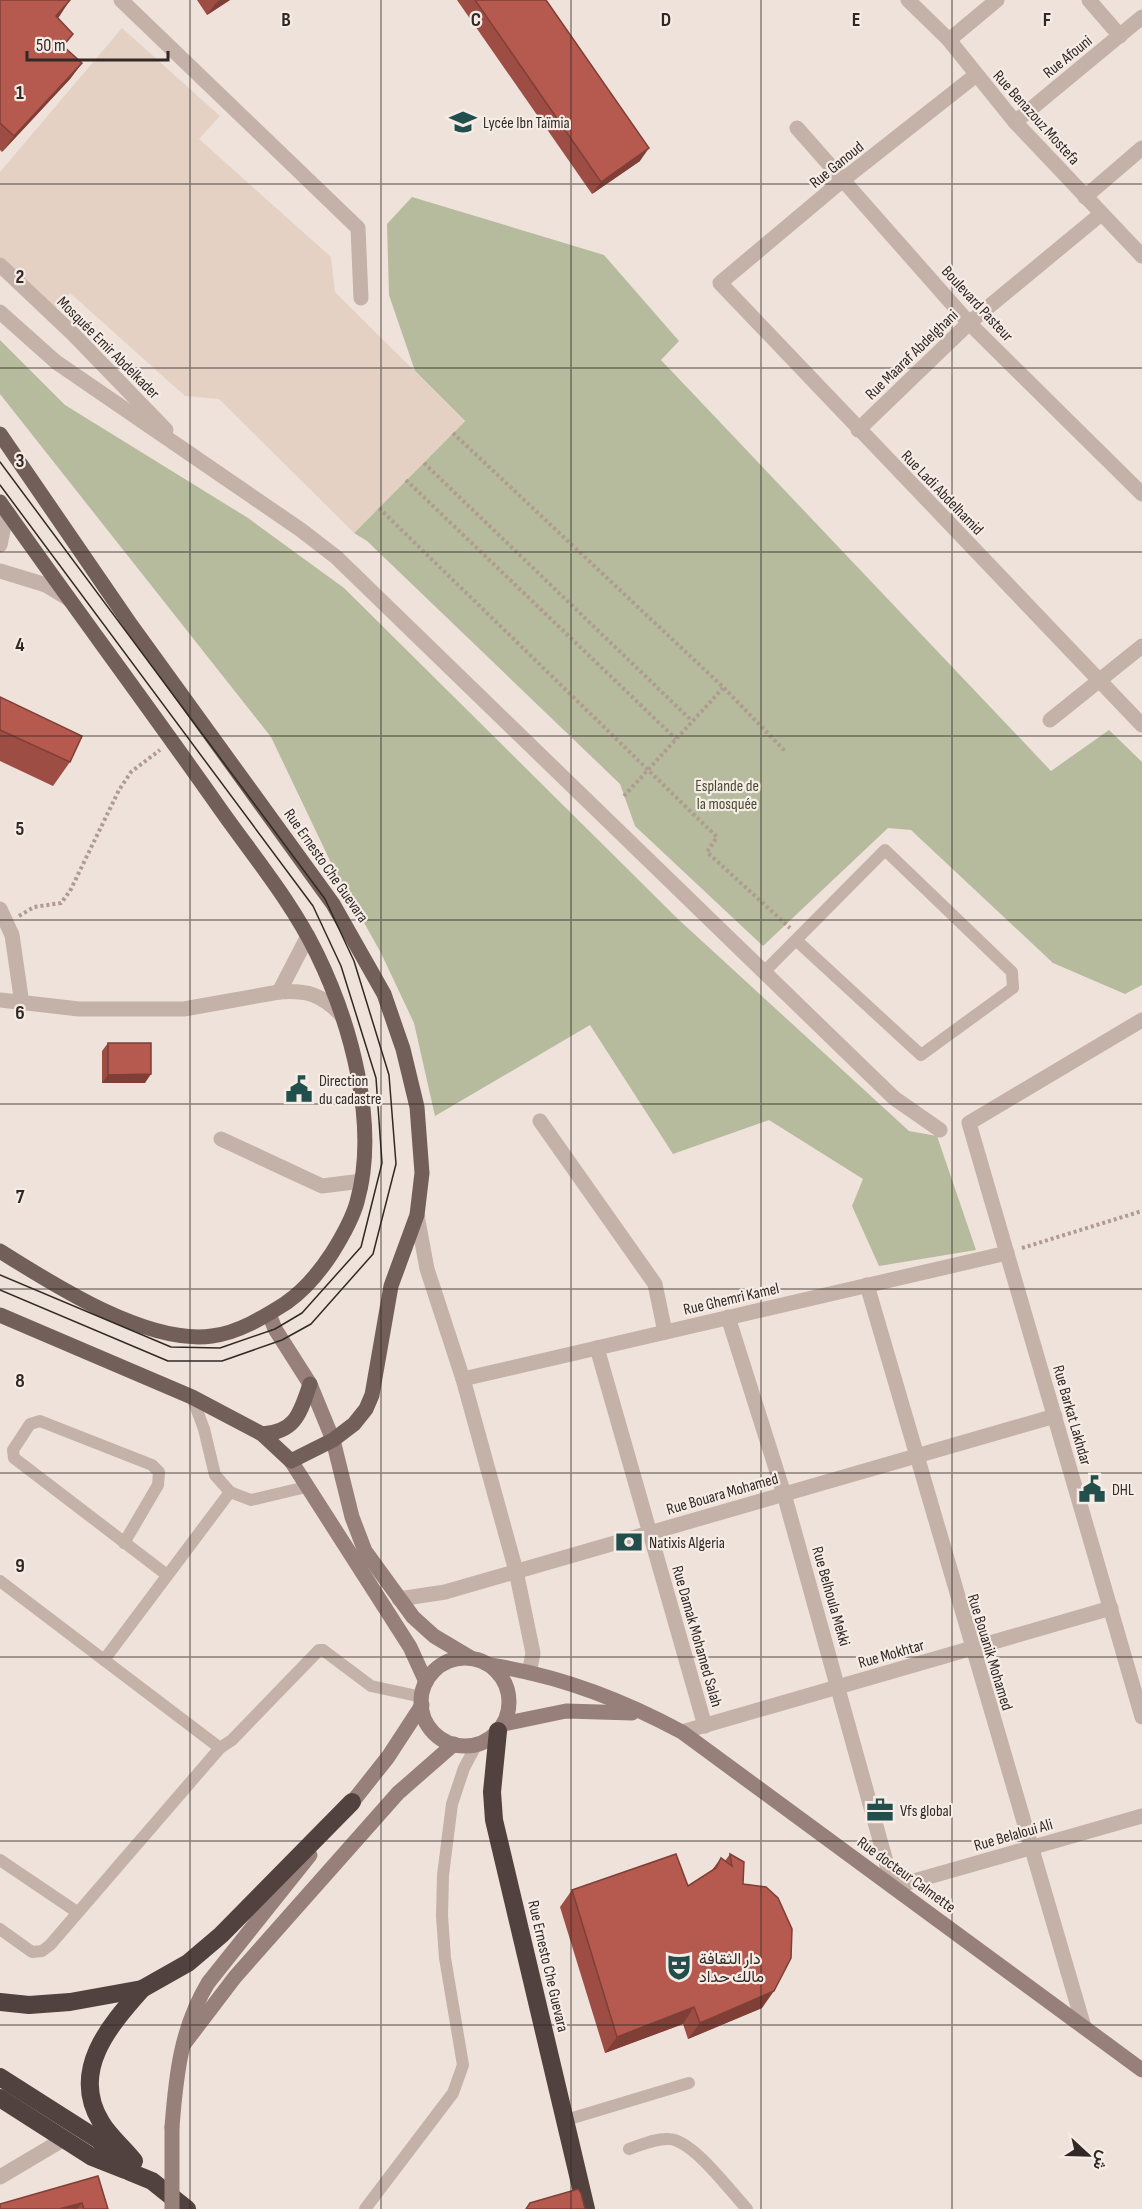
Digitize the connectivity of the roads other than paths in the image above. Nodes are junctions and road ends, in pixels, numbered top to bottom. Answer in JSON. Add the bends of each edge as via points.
{"nodes":[{"id":1,"x":121,"y":0,"type":"edge"},
{"id":2,"x":908,"y":0,"type":"edge"},
{"id":3,"x":997,"y":0,"type":"edge"},
{"id":4,"x":1089,"y":0,"type":"edge"},
{"id":5,"x":1142,"y":17,"type":"edge"},
{"id":6,"x":1120,"y":36,"type":"junction"},
{"id":7,"x":949,"y":40,"type":"junction"},
{"id":8,"x":976,"y":75,"type":"junction"},
{"id":9,"x":1015,"y":122,"type":"junction"},
{"id":10,"x":797,"y":128,"type":"dead end"},
{"id":11,"x":1142,"y":148,"type":"edge"},
{"id":12,"x":844,"y":179,"type":"junction"},
{"id":13,"x":1086,"y":197,"type":"junction"},
{"id":14,"x":1101,"y":214,"type":"junction"},
{"id":15,"x":1142,"y":256,"type":"edge"},
{"id":16,"x":0,"y":265,"type":"edge"},
{"id":17,"x":720,"y":283,"type":"joint"},
{"id":18,"x":361,"y":298,"type":"dead end"},
{"id":19,"x":0,"y":312,"type":"edge"},
{"id":20,"x":969,"y":323,"type":"junction"},
{"id":21,"x":858,"y":430,"type":"junction"},
{"id":22,"x":0,"y":434,"type":"edge"},
{"id":23,"x":192,"y":456,"type":"junction"},
{"id":24,"x":1142,"y":494,"type":"edge"},
{"id":25,"x":4,"y":507,"type":"edge"},
{"id":26,"x":0,"y":545,"type":"edge"},
{"id":27,"x":0,"y":571,"type":"edge"},
{"id":28,"x":72,"y":601,"type":"junction"},
{"id":29,"x":1142,"y":646,"type":"edge"},
{"id":30,"x":1100,"y":678,"type":"junction"},
{"id":31,"x":1050,"y":720,"type":"dead end"},
{"id":32,"x":1142,"y":725,"type":"edge"},
{"id":33,"x":0,"y":909,"type":"edge"},
{"id":34,"x":308,"y":936,"type":"junction"},
{"id":35,"x":798,"y":938,"type":"junction"},
{"id":36,"x":764,"y":972,"type":"junction"},
{"id":37,"x":279,"y":992,"type":"junction"},
{"id":38,"x":0,"y":1000,"type":"edge"},
{"id":39,"x":22,"y":1004,"type":"junction"},
{"id":40,"x":341,"y":1015,"type":"junction"},
{"id":41,"x":1142,"y":1020,"type":"edge"},
{"id":42,"x":540,"y":1122,"type":"dead end"},
{"id":43,"x":940,"y":1130,"type":"dead end"},
{"id":44,"x":221,"y":1139,"type":"dead end"},
{"id":45,"x":362,"y":1181,"type":"junction"},
{"id":46,"x":417,"y":1215,"type":"junction"},
{"id":47,"x":0,"y":1251,"type":"edge"},
{"id":48,"x":1007,"y":1252,"type":"junction"},
{"id":49,"x":867,"y":1285,"type":"junction"},
{"id":50,"x":269,"y":1314,"type":"junction"},
{"id":51,"x":0,"y":1315,"type":"edge"},
{"id":52,"x":728,"y":1317,"type":"junction"},
{"id":53,"x":665,"y":1332,"type":"junction"},
{"id":54,"x":597,"y":1348,"type":"junction"},
{"id":55,"x":463,"y":1379,"type":"junction"},
{"id":56,"x":310,"y":1384,"type":"junction"},
{"id":57,"x":192,"y":1396,"type":"junction"},
{"id":58,"x":1055,"y":1416,"type":"junction"},
{"id":59,"x":262,"y":1434,"type":"junction"},
{"id":60,"x":333,"y":1440,"type":"junction"},
{"id":61,"x":915,"y":1456,"type":"junction"},
{"id":62,"x":291,"y":1461,"type":"junction"},
{"id":63,"x":306,"y":1487,"type":"junction"},
{"id":64,"x":230,"y":1492,"type":"junction"},
{"id":65,"x":784,"y":1494,"type":"junction"},
{"id":66,"x":650,"y":1533,"type":"junction"},
{"id":67,"x":124,"y":1543,"type":"junction"},
{"id":68,"x":516,"y":1572,"type":"junction"},
{"id":69,"x":167,"y":1575,"type":"junction"},
{"id":70,"x":0,"y":1581,"type":"edge"},
{"id":71,"x":399,"y":1599,"type":"junction"},
{"id":72,"x":1110,"y":1608,"type":"junction"},
{"id":73,"x":971,"y":1649,"type":"junction"},
{"id":74,"x":471,"y":1658,"type":"junction"},
{"id":75,"x":104,"y":1660,"type":"junction"},
{"id":76,"x":490,"y":1665,"type":"junction"},
{"id":77,"x":529,"y":1673,"type":"junction"},
{"id":78,"x":839,"y":1687,"type":"junction"},
{"id":79,"x":423,"y":1695,"type":"junction"},
{"id":80,"x":647,"y":1713,"type":"junction"},
{"id":81,"x":1142,"y":1717,"type":"edge"},
{"id":82,"x":705,"y":1726,"type":"junction"},
{"id":83,"x":501,"y":1727,"type":"junction"},
{"id":84,"x":682,"y":1732,"type":"junction"},
{"id":85,"x":454,"y":1744,"type":"junction"},
{"id":86,"x":477,"y":1744,"type":"junction"},
{"id":87,"x":220,"y":1748,"type":"junction"},
{"id":88,"x":352,"y":1802,"type":"junction"},
{"id":89,"x":1142,"y":1816,"type":"edge"},
{"id":90,"x":1032,"y":1847,"type":"junction"},
{"id":91,"x":0,"y":1860,"type":"edge"},
{"id":92,"x":893,"y":1887,"type":"junction"},
{"id":93,"x":77,"y":1912,"type":"junction"},
{"id":94,"x":0,"y":1929,"type":"edge"},
{"id":95,"x":142,"y":1989,"type":"junction"},
{"id":96,"x":0,"y":2002,"type":"edge"},
{"id":97,"x":1084,"y":2027,"type":"junction"},
{"id":98,"x":181,"y":2049,"type":"junction"},
{"id":99,"x":1142,"y":2070,"type":"edge"},
{"id":100,"x":0,"y":2077,"type":"edge"},
{"id":101,"x":689,"y":2083,"type":"dead end"},
{"id":102,"x":0,"y":2098,"type":"edge"},
{"id":103,"x":566,"y":2120,"type":"junction"},
{"id":104,"x":64,"y":2139,"type":"junction"},
{"id":105,"x":628,"y":2149,"type":"dead end"},
{"id":106,"x":130,"y":2172,"type":"junction"},
{"id":107,"x":0,"y":2177,"type":"edge"},
{"id":108,"x":152,"y":2181,"type":"junction"},
{"id":109,"x":172,"y":2209,"type":"edge"},
{"id":110,"x":187,"y":2209,"type":"edge"},
{"id":111,"x":365,"y":2209,"type":"edge"},
{"id":112,"x":586,"y":2209,"type":"edge"},
{"id":113,"x":747,"y":2209,"type":"edge"}],
"edges":[{"from":1,"to":18,"type":"street","via":[[358,228]]},
{"from":2,"to":7,"type":"street","name":"Rue Benazouz Mostefa"},
{"from":3,"to":7,"type":"street"},
{"from":4,"to":6,"type":"street"},
{"from":5,"to":6,"type":"street","name":"Rue Afouni"},
{"from":6,"to":9,"type":"street","name":"Rue Afouni"},
{"from":7,"to":8,"type":"street","name":"Rue Benazouz Mostefa"},
{"from":8,"to":9,"type":"street","name":"Rue Benazouz Mostefa"},
{"from":8,"to":12,"type":"street","name":"Rue Ganoud"},
{"from":9,"to":13,"type":"street","name":"Rue Benazouz Mostefa"},
{"from":10,"to":12,"type":"street","name":"Boulevard Pasteur"},
{"from":11,"to":13,"type":"street"},
{"from":12,"to":17,"type":"street","name":"Rue Ganoud"},
{"from":12,"to":20,"type":"street","name":"Boulevard Pasteur"},
{"from":13,"to":14,"type":"street","name":"Rue Benazouz Mostefa"},
{"from":14,"to":15,"type":"street","name":"Rue Benazouz Mostefa"},
{"from":14,"to":20,"type":"street","name":"Rue Maaraf Abdelghani"},
{"from":16,"to":23,"type":"street","name":"Mosquée Emir Abdelkader"},
{"from":17,"to":21,"type":"street","name":"Rue Ladi Abdelhamid"},
{"from":19,"to":23,"type":"street","via":[[56,362]]},
{"from":20,"to":21,"type":"street","name":"Rue Maaraf Abdelghani"},
{"from":20,"to":24,"type":"street","name":"Boulevard Pasteur"},
{"from":21,"to":30,"type":"street","name":"Rue Ladi Abdelhamid"},
{"from":22,"to":46,"type":"main road","name":"Rue Ernesto Che Guevara","via":[[131,625],[333,904],[384,994],[417,1107],[422,1173]]},
{"from":23,"to":36,"type":"street","via":[[336,557]]},
{"from":25,"to":26,"type":"street"},
{"from":25,"to":28,"type":"main road"},
{"from":27,"to":28,"type":"street","via":[[46,585]]},
{"from":28,"to":34,"type":"main road"},
{"from":29,"to":30,"type":"street"},
{"from":30,"to":31,"type":"street"},
{"from":30,"to":32,"type":"street","name":"Rue Ladi Abdelhamid"},
{"from":33,"to":39,"type":"street","via":[[9,923]]},
{"from":34,"to":37,"type":"street"},
{"from":34,"to":40,"type":"main road"},
{"from":35,"to":35,"type":"lane","via":[[885,850],[1012,972],[1014,988],[921,1055]]},
{"from":35,"to":36,"type":"lane"},
{"from":36,"to":43,"type":"street","via":[[894,1098]]},
{"from":37,"to":39,"type":"street","via":[[184,1009],[79,1009]]},
{"from":37,"to":40,"type":"street","via":[[308,992],[328,1001]]},
{"from":38,"to":39,"type":"street"},
{"from":40,"to":45,"type":"main road","via":[[362,1105],[366,1156]]},
{"from":41,"to":48,"type":"street","name":"Rue Barkat Lakhdar","via":[[969,1123]]},
{"from":42,"to":53,"type":"street","via":[[655,1284]]},
{"from":44,"to":45,"type":"street","via":[[322,1186]]},
{"from":45,"to":50,"type":"main road","via":[[344,1234],[322,1269],[303,1292]]},
{"from":46,"to":55,"type":"street","via":[[427,1269]]},
{"from":46,"to":60,"type":"main road","name":"Rue Ernesto Che Guevara","via":[[391,1286],[372,1395],[354,1424]]},
{"from":47,"to":50,"type":"main road","via":[[63,1290],[148,1328],[179,1336],[212,1336]]},
{"from":48,"to":49,"type":"street","name":"Rue Ghemri Kamel"},
{"from":48,"to":58,"type":"street","name":"Rue Barkat Lakhdar"},
{"from":49,"to":52,"type":"street","name":"Rue Ghemri Kamel"},
{"from":49,"to":61,"type":"street","name":"Rue Bouanik Mohamed"},
{"from":50,"to":56,"type":"main road"},
{"from":51,"to":57,"type":"main road"},
{"from":52,"to":53,"type":"street","name":"Rue Ghemri Kamel"},
{"from":52,"to":65,"type":"street","name":"Rue Belhoula Mekki"},
{"from":53,"to":54,"type":"street","name":"Rue Ghemri Kamel"},
{"from":54,"to":55,"type":"street","name":"Rue Ghemri Kamel"},
{"from":54,"to":66,"type":"street","name":"Rue Damak Mohamed Salah"},
{"from":55,"to":68,"type":"street"},
{"from":56,"to":59,"type":"main road","via":[[294,1422],[280,1433]]},
{"from":56,"to":60,"type":"main road"},
{"from":57,"to":59,"type":"main road"},
{"from":57,"to":64,"type":"lane","via":[[215,1474]]},
{"from":58,"to":61,"type":"street","name":"Rue Bouara Mohamed"},
{"from":58,"to":72,"type":"street","name":"Rue Barkat Lakhdar"},
{"from":59,"to":62,"type":"main road"},
{"from":60,"to":62,"type":"main road","name":"Rue Ernesto Che Guevara"},
{"from":60,"to":71,"type":"main road","via":[[352,1517],[365,1551]]},
{"from":61,"to":65,"type":"street","name":"Rue Bouara Mohamed"},
{"from":61,"to":73,"type":"street","name":"Rue Bouanik Mohamed"},
{"from":62,"to":63,"type":"main road"},
{"from":63,"to":64,"type":"lane","via":[[251,1500]]},
{"from":63,"to":79,"type":"main road","via":[[410,1647]]},
{"from":64,"to":69,"type":"lane"},
{"from":65,"to":66,"type":"street","name":"Rue Bouara Mohamed"},
{"from":65,"to":78,"type":"street","name":"Rue Belhoula Mekki"},
{"from":66,"to":68,"type":"street","name":"Rue Bouara Mohamed"},
{"from":66,"to":82,"type":"street","name":"Rue Damak Mohamed Salah"},
{"from":67,"to":67,"type":"lane","via":[[14,1458],[13,1450],[30,1424],[40,1421],[152,1465],[159,1472],[158,1485]]},
{"from":67,"to":69,"type":"lane"},
{"from":68,"to":71,"type":"street","name":"Rue Bouara Mohamed","via":[[445,1592]]},
{"from":68,"to":77,"type":"street","via":[[533,1653]]},
{"from":69,"to":75,"type":"lane"},
{"from":70,"to":75,"type":"lane"},
{"from":71,"to":74,"type":"main road","via":[[424,1628]]},
{"from":72,"to":73,"type":"street","name":"Rue Mokhtar"},
{"from":72,"to":81,"type":"street","name":"Rue Barkat Lakhdar"},
{"from":73,"to":78,"type":"street","name":"Rue Mokhtar"},
{"from":73,"to":90,"type":"street","name":"Rue Bouanik Mohamed"},
{"from":74,"to":76,"type":"main road"},
{"from":74,"to":79,"type":"main road","via":[[447,1661],[435,1670]]},
{"from":75,"to":87,"type":"lane"},
{"from":76,"to":77,"type":"main road","name":"Rue docteur Calmette"},
{"from":76,"to":83,"type":"main road","via":[[506,1686],[509,1698]]},
{"from":77,"to":80,"type":"main road","name":"Rue docteur Calmette"},
{"from":78,"to":82,"type":"street","name":"Rue Mokhtar"},
{"from":78,"to":92,"type":"street","name":"Rue Belhoula Mekki"},
{"from":79,"to":85,"type":"main road","via":[[428,1725]]},
{"from":79,"to":87,"type":"lane","via":[[371,1686],[319,1650]]},
{"from":79,"to":88,"type":"main road","via":[[388,1758]]},
{"from":80,"to":83,"type":"main road","name":"Rue docteur Calmette","via":[[566,1711]]},
{"from":80,"to":84,"type":"main road","name":"Rue docteur Calmette"},
{"from":82,"to":84,"type":"street","name":"Rue Mokhtar"},
{"from":83,"to":86,"type":"main road"},
{"from":83,"to":103,"type":"highway","name":"Rue Ernesto Che Guevara","via":[[492,1792],[494,1820]]},
{"from":84,"to":92,"type":"main road","name":"Rue docteur Calmette"},
{"from":85,"to":86,"type":"main road"},
{"from":85,"to":98,"type":"main road","via":[[398,1793],[235,1977]]},
{"from":86,"to":111,"type":"lane","via":[[452,1804],[442,1896],[445,1958],[462,2075],[453,2093]]},
{"from":87,"to":93,"type":"lane"},
{"from":88,"to":95,"type":"highway","via":[[208,1948]]},
{"from":88,"to":98,"type":"main road","via":[[208,1983],[190,2016]]},
{"from":89,"to":90,"type":"street","name":"Rue Belaloui Ali"},
{"from":90,"to":92,"type":"street","name":"Rue Belaloui Ali"},
{"from":90,"to":97,"type":"street","name":"Rue Bouanik Mohamed"},
{"from":91,"to":93,"type":"lane"},
{"from":92,"to":97,"type":"main road","name":"Rue docteur Calmette"},
{"from":93,"to":94,"type":"lane","via":[[42,1951],[32,1952]]},
{"from":95,"to":96,"type":"highway","via":[[70,2002]]},
{"from":95,"to":108,"type":"highway","via":[[114,2020],[94,2053],[90,2084],[101,2122]]},
{"from":97,"to":99,"type":"main road","name":"Rue docteur Calmette"},
{"from":98,"to":109,"type":"main road","bridge":true,"via":[[171,2127]]},
{"from":100,"to":106,"type":"highway","via":[[99,2140]]},
{"from":101,"to":103,"type":"lane"},
{"from":102,"to":104,"type":"highway"},
{"from":103,"to":112,"type":"highway","name":"Rue Ernesto Che Guevara"},
{"from":104,"to":106,"type":"highway","via":[[92,2157]]},
{"from":104,"to":107,"type":"street"},
{"from":105,"to":113,"type":"lane","via":[[660,2140],[679,2141],[694,2151]]},
{"from":106,"to":108,"type":"highway"},
{"from":108,"to":110,"type":"highway"}]}
